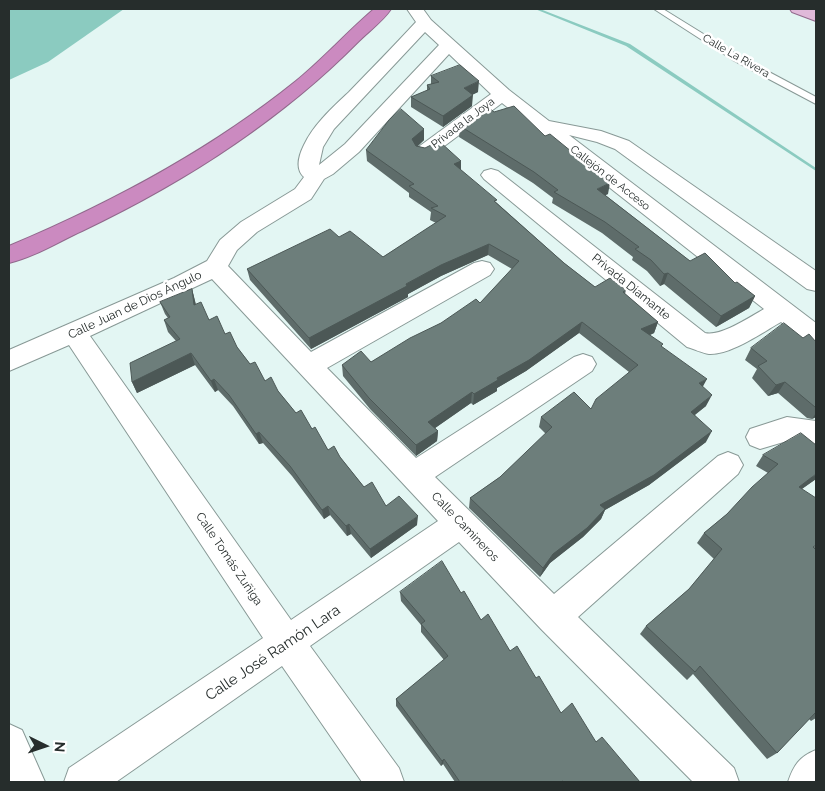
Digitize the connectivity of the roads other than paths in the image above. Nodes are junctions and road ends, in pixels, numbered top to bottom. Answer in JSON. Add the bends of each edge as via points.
{"nodes":[{"id":1,"x":383,"y":9,"type":"edge"},
{"id":2,"x":658,"y":9,"type":"edge"},
{"id":3,"x":798,"y":9,"type":"edge"},
{"id":4,"x":420,"y":16,"type":"edge"},
{"id":5,"x":816,"y":16,"type":"edge"},
{"id":6,"x":448,"y":45,"type":"junction"},
{"id":7,"x":502,"y":94,"type":"junction"},
{"id":8,"x":816,"y":101,"type":"edge"},
{"id":9,"x":544,"y":126,"type":"junction"},
{"id":10,"x":424,"y":152,"type":"edge"},
{"id":11,"x":316,"y":174,"type":"junction"},
{"id":12,"x":491,"y":175,"type":"dead end"},
{"id":13,"x":9,"y":255,"type":"edge"},
{"id":14,"x":216,"y":267,"type":"junction"},
{"id":15,"x":482,"y":269,"type":"dead end"},
{"id":16,"x":816,"y":283,"type":"edge"},
{"id":17,"x":783,"y":310,"type":"junction"},
{"id":18,"x":74,"y":333,"type":"junction"},
{"id":19,"x":816,"y":336,"type":"edge"},
{"id":20,"x":9,"y":361,"type":"edge"},
{"id":21,"x":583,"y":364,"type":"dead end"},
{"id":22,"x":308,"y":366,"type":"junction"},
{"id":23,"x":816,"y":434,"type":"edge"},
{"id":24,"x":760,"y":437,"type":"dead end"},
{"id":25,"x":728,"y":465,"type":"dead end"},
{"id":26,"x":414,"y":475,"type":"junction"},
{"id":27,"x":462,"y":523,"type":"junction"},
{"id":28,"x":553,"y":617,"type":"junction"},
{"id":29,"x":287,"y":644,"type":"junction"},
{"id":30,"x":9,"y":743,"type":"edge"},
{"id":31,"x":816,"y":769,"type":"edge"},
{"id":32,"x":26,"y":782,"type":"edge"},
{"id":33,"x":83,"y":782,"type":"edge"},
{"id":34,"x":385,"y":782,"type":"edge"},
{"id":35,"x":720,"y":782,"type":"edge"},
{"id":36,"x":807,"y":782,"type":"edge"}],
"edges":[{"from":1,"to":13,"type":"highway","via":[[301,87],[228,140],[135,196]]},
{"from":2,"to":8,"type":"lane","name":"Calle La Rivera","via":[[736,58]]},
{"from":3,"to":5,"type":"main road"},
{"from":4,"to":6,"type":"street","name":"Callejón de Acceso"},
{"from":4,"to":11,"type":"street","via":[[315,142],[308,164],[310,172]]},
{"from":6,"to":7,"type":"street","name":"Callejón de Acceso"},
{"from":6,"to":11,"type":"street","name":"Calle Juan de Dios Ángulo","via":[[352,148],[326,170]]},
{"from":7,"to":9,"type":"street","name":"Callejón de Acceso"},
{"from":7,"to":10,"type":"street","name":"Privada la Joya"},
{"from":9,"to":16,"type":"street","via":[[609,138],[622,145]]},
{"from":9,"to":17,"type":"street","name":"Callejón de Acceso"},
{"from":11,"to":14,"type":"street","name":"Calle Juan de Dios Ángulo","via":[[303,194],[249,227],[228,245]]},
{"from":12,"to":17,"type":"street","name":"Privada Diamante","via":[[696,340],[710,344],[725,341]]},
{"from":14,"to":18,"type":"street","name":"Calle Juan de Dios Ángulo"},
{"from":14,"to":22,"type":"street","name":"Calle Camineros"},
{"from":15,"to":22,"type":"street"},
{"from":17,"to":19,"type":"street","name":"Callejón de Acceso"},
{"from":18,"to":20,"type":"street","name":"Calle Juan de Dios Ángulo"},
{"from":18,"to":29,"type":"street","name":"Calle Tomás Zuñiga"},
{"from":21,"to":26,"type":"street"},
{"from":22,"to":26,"type":"street","name":"Calle Camineros"},
{"from":23,"to":24,"type":"street","via":[[786,429]]},
{"from":25,"to":28,"type":"street"},
{"from":26,"to":27,"type":"street","name":"Calle Camineros"},
{"from":27,"to":28,"type":"street","name":"Calle Camineros"},
{"from":27,"to":29,"type":"street","name":"Calle José Ramón Lara"},
{"from":28,"to":35,"type":"street","name":"Calle Camineros"},
{"from":29,"to":33,"type":"street","name":"Calle José Ramón Lara"},
{"from":29,"to":34,"type":"street","name":"Calle Tomás Zuñiga"},
{"from":30,"to":32,"type":"street"},
{"from":31,"to":36,"type":"street"}]}
